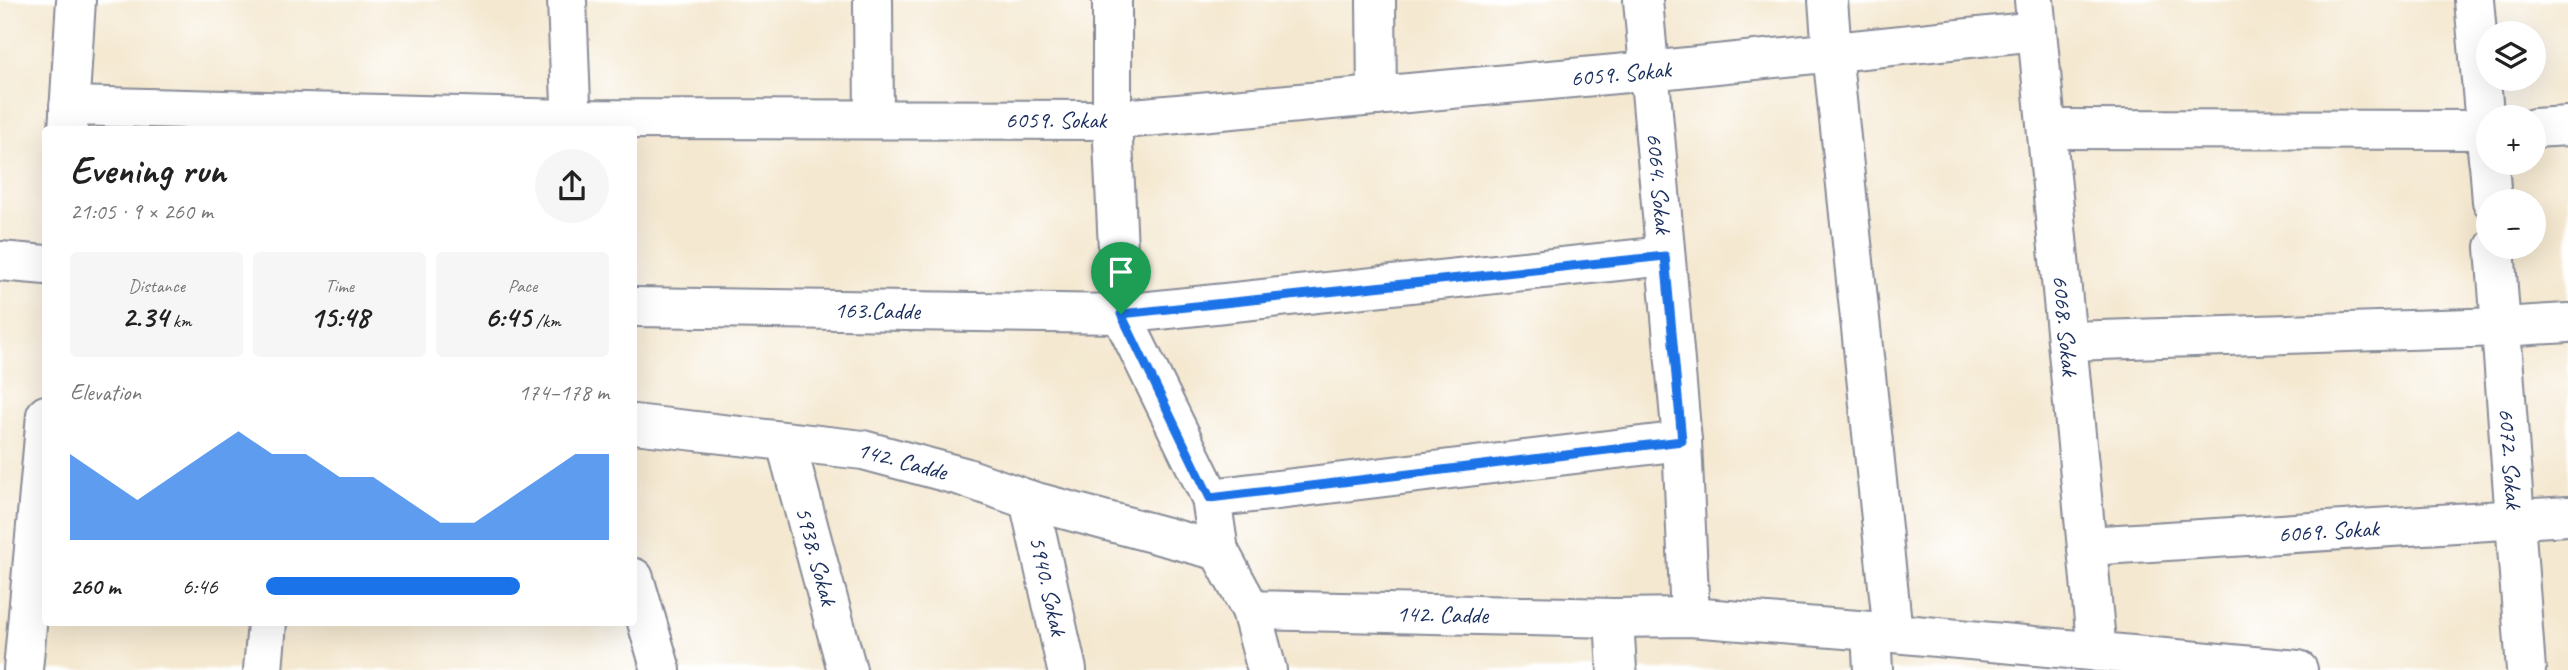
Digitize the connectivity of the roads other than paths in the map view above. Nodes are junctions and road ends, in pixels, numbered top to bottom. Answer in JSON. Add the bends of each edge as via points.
{"nodes":[{"id":1,"x":76,"y":0,"type":"edge"},
{"id":2,"x":567,"y":0,"type":"edge"},
{"id":3,"x":873,"y":0,"type":"edge"},
{"id":4,"x":1112,"y":0,"type":"edge"},
{"id":5,"x":1377,"y":0,"type":"edge"},
{"id":6,"x":1643,"y":0,"type":"edge"},
{"id":7,"x":1828,"y":0,"type":"edge"},
{"id":8,"x":2474,"y":0,"type":"edge"},
{"id":9,"x":2036,"y":16,"type":"edge"},
{"id":10,"x":1832,"y":52,"type":"junction"},
{"id":11,"x":1649,"y":71,"type":"junction"},
{"id":12,"x":1377,"y":96,"type":"junction"},
{"id":13,"x":2484,"y":105,"type":"edge"},
{"id":14,"x":68,"y":118,"type":"edge"},
{"id":15,"x":874,"y":119,"type":"junction"},
{"id":16,"x":1112,"y":120,"type":"junction"},
{"id":17,"x":572,"y":124,"type":"edge"},
{"id":18,"x":2568,"y":126,"type":"edge"},
{"id":19,"x":2546,"y":127,"type":"edge"},
{"id":20,"x":2047,"y":129,"type":"junction"},
{"id":21,"x":2476,"y":146,"type":"edge"},
{"id":22,"x":1665,"y":256,"type":"junction"},
{"id":23,"x":2497,"y":259,"type":"edge"},
{"id":24,"x":0,"y":261,"type":"edge"},
{"id":25,"x":42,"y":265,"type":"edge"},
{"id":26,"x":637,"y":307,"type":"edge"},
{"id":27,"x":1121,"y":314,"type":"junction"},
{"id":28,"x":2568,"y":323,"type":"edge"},
{"id":29,"x":2501,"y":327,"type":"junction"},
{"id":30,"x":2068,"y":341,"type":"junction"},
{"id":31,"x":637,"y":424,"type":"edge"},
{"id":32,"x":1682,"y":441,"type":"junction"},
{"id":33,"x":786,"y":443,"type":"junction"},
{"id":34,"x":42,"y":459,"type":"edge"},
{"id":35,"x":1210,"y":498,"type":"junction"},
{"id":36,"x":1028,"y":500,"type":"junction"},
{"id":37,"x":2568,"y":516,"type":"edge"},
{"id":38,"x":2515,"y":518,"type":"junction"},
{"id":39,"x":2087,"y":546,"type":"junction"},
{"id":40,"x":1219,"y":551,"type":"junction"},
{"id":41,"x":637,"y":588,"type":"edge"},
{"id":42,"x":1251,"y":610,"type":"junction"},
{"id":43,"x":1690,"y":617,"type":"junction"},
{"id":44,"x":1614,"y":618,"type":"junction"},
{"id":45,"x":267,"y":626,"type":"edge"},
{"id":46,"x":1882,"y":632,"type":"junction"},
{"id":47,"x":2077,"y":657,"type":"edge"},
{"id":48,"x":23,"y":670,"type":"edge"},
{"id":49,"x":263,"y":670,"type":"edge"},
{"id":50,"x":662,"y":670,"type":"edge"},
{"id":51,"x":847,"y":670,"type":"edge"},
{"id":52,"x":1067,"y":670,"type":"edge"},
{"id":53,"x":1267,"y":670,"type":"edge"},
{"id":54,"x":1617,"y":670,"type":"edge"},
{"id":55,"x":1873,"y":670,"type":"edge"},
{"id":56,"x":2292,"y":670,"type":"edge"},
{"id":57,"x":2526,"y":670,"type":"edge"}],
"edges":[{"from":1,"to":14,"type":"street"},
{"from":2,"to":17,"type":"street"},
{"from":3,"to":15,"type":"street"},
{"from":4,"to":16,"type":"street"},
{"from":5,"to":12,"type":"street"},
{"from":6,"to":11,"type":"street","name":"6064. Sokak"},
{"from":7,"to":10,"type":"street"},
{"from":8,"to":13,"type":"street"},
{"from":9,"to":10,"type":"street","name":"6059. Sokak"},
{"from":9,"to":20,"type":"street","name":"6068. Sokak"},
{"from":10,"to":11,"type":"street","name":"6059. Sokak"},
{"from":10,"to":46,"type":"street"},
{"from":11,"to":12,"type":"street","name":"6059. Sokak"},
{"from":11,"to":22,"type":"street","name":"6064. Sokak"},
{"from":12,"to":16,"type":"street","name":"6059. Sokak"},
{"from":14,"to":17,"type":"street","name":"6059. Sokak"},
{"from":15,"to":16,"type":"street","name":"6059. Sokak"},
{"from":15,"to":17,"type":"street","name":"6059. Sokak"},
{"from":16,"to":27,"type":"street"},
{"from":18,"to":19,"type":"street"},
{"from":20,"to":21,"type":"street"},
{"from":20,"to":30,"type":"street","name":"6068. Sokak"},
{"from":22,"to":27,"type":"street","name":"163.Cadde"},
{"from":22,"to":32,"type":"street","name":"6064. Sokak"},
{"from":23,"to":29,"type":"street","name":"6072. Sokak"},
{"from":24,"to":25,"type":"street"},
{"from":26,"to":27,"type":"street","name":"163.Cadde"},
{"from":27,"to":35,"type":"street"},
{"from":28,"to":29,"type":"street"},
{"from":29,"to":30,"type":"street"},
{"from":29,"to":38,"type":"street","name":"6072. Sokak"},
{"from":30,"to":39,"type":"street","name":"6068. Sokak"},
{"from":31,"to":33,"type":"street","name":"142. Cadde"},
{"from":32,"to":35,"type":"street"},
{"from":32,"to":43,"type":"street","name":"6064. Sokak"},
{"from":33,"to":36,"type":"street","name":"142. Cadde","via":[[863,450]]},
{"from":33,"to":51,"type":"street","name":"5938. Sokak"},
{"from":34,"to":48,"type":"street"},
{"from":35,"to":40,"type":"street"},
{"from":36,"to":40,"type":"street","name":"142. Cadde"},
{"from":36,"to":52,"type":"street","name":"5940. Sokak"},
{"from":37,"to":38,"type":"street","name":"6069. Sokak"},
{"from":38,"to":39,"type":"street","name":"6069. Sokak"},
{"from":38,"to":57,"type":"street","name":"6072. Sokak"},
{"from":39,"to":47,"type":"street","name":"6068. Sokak"},
{"from":40,"to":42,"type":"street"},
{"from":41,"to":50,"type":"street"},
{"from":42,"to":44,"type":"street","name":"142. Cadde"},
{"from":42,"to":53,"type":"street"},
{"from":43,"to":44,"type":"street","name":"142. Cadde"},
{"from":43,"to":46,"type":"street","name":"142. Cadde"},
{"from":44,"to":54,"type":"street"},
{"from":45,"to":49,"type":"street"},
{"from":46,"to":47,"type":"street","name":"142. Cadde"},
{"from":46,"to":55,"type":"street"},
{"from":47,"to":56,"type":"street","name":"142. Cadde"}]}
